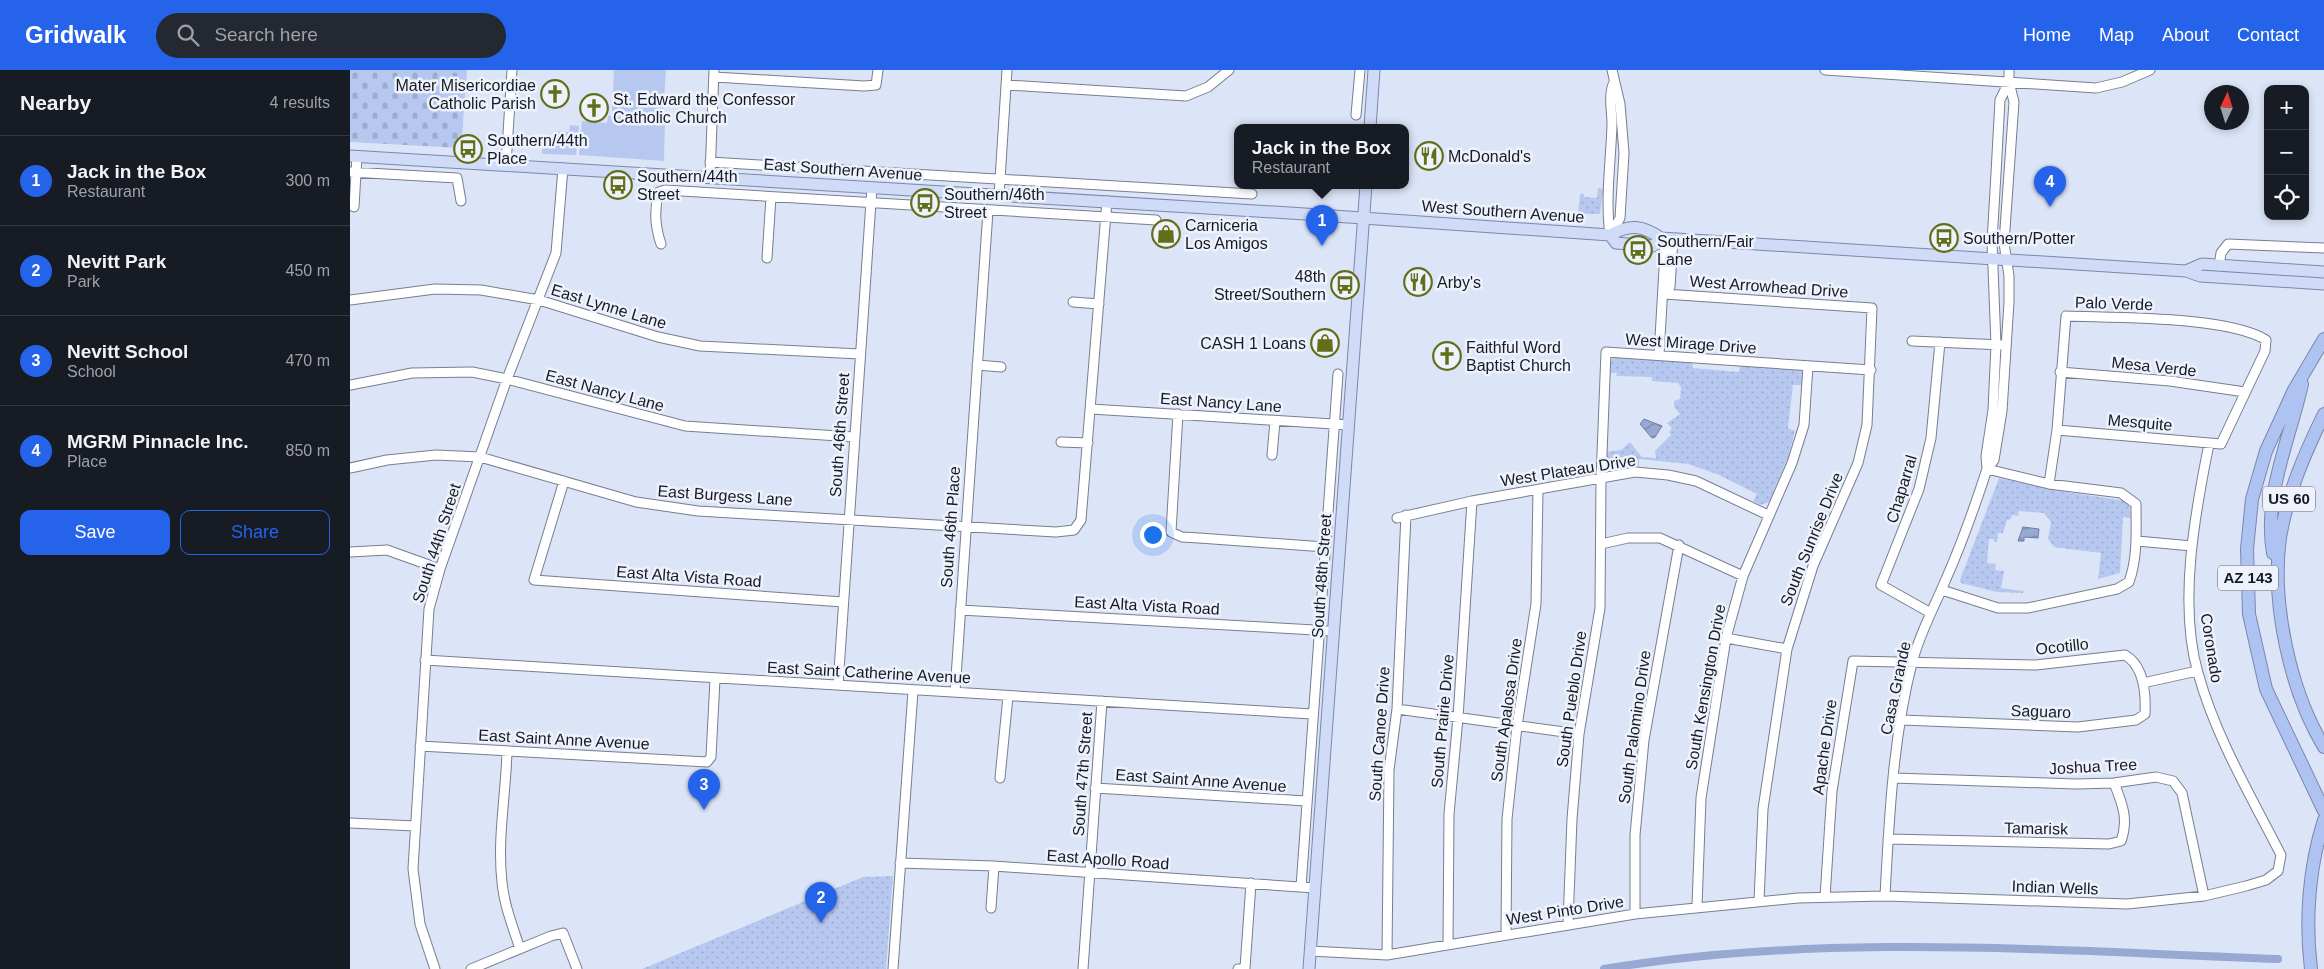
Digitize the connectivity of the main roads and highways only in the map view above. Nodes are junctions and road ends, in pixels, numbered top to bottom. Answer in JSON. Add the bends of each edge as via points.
{"nodes":[{"id":1,"x":1374,"y":70,"type":"edge"},
{"id":2,"x":1370,"y":124,"type":"edge"},
{"id":3,"x":354,"y":156,"type":"edge"},
{"id":4,"x":1366,"y":189,"type":"edge"},
{"id":5,"x":1364,"y":217,"type":"junction"},
{"id":6,"x":1610,"y":235,"type":"junction"},
{"id":7,"x":1667,"y":238,"type":"junction"},
{"id":8,"x":2186,"y":270,"type":"junction"},
{"id":9,"x":2324,"y":272,"type":"edge"},
{"id":10,"x":2324,"y":284,"type":"edge"},
{"id":11,"x":2324,"y":339,"type":"edge"},
{"id":12,"x":2306,"y":369,"type":"junction"},
{"id":13,"x":2324,"y":414,"type":"edge"},
{"id":14,"x":2279,"y":590,"type":"junction"},
{"id":15,"x":2324,"y":747,"type":"edge"},
{"id":16,"x":2324,"y":811,"type":"edge"},
{"id":17,"x":2324,"y":820,"type":"edge"},
{"id":18,"x":1308,"y":969,"type":"edge"},
{"id":19,"x":2311,"y":969,"type":"edge"}],
"edges":[{"from":1,"to":2,"type":"main road"},
{"from":3,"to":5,"type":"main road","name":"East Southern Avenue"},
{"from":4,"to":5,"type":"main road","name":"South 48th Street"},
{"from":5,"to":6,"type":"main road","name":"West Southern Avenue"},
{"from":5,"to":18,"type":"main road","name":"South 48th Street"},
{"from":6,"to":7,"type":"main road","name":"West Southern Avenue","via":[[1624,227],[1647,229]]},
{"from":6,"to":7,"type":"main road","name":"West Southern Avenue","via":[[1616,243],[1653,246]]},
{"from":7,"to":8,"type":"main road","name":"West Southern Avenue"},
{"from":8,"to":9,"type":"main road","name":"West Southern Avenue","via":[[2202,264]]},
{"from":8,"to":10,"type":"main road","name":"West Southern Avenue","via":[[2200,276]]},
{"from":11,"to":12,"type":"highway","number":"AZ 143"},
{"from":12,"to":14,"type":"highway","via":[[2273,500],[2272,546]]},
{"from":12,"to":16,"type":"highway","number":"AZ 143","via":[[2266,450],[2252,498],[2247,549],[2249,614],[2266,689]]},
{"from":13,"to":14,"type":"highway","number":"US 60","via":[[2306,450],[2291,493],[2280,538]]},
{"from":14,"to":15,"type":"highway","number":"US 60","via":[[2289,658]]},
{"from":17,"to":19,"type":"highway","via":[[2310,888]]}]}
